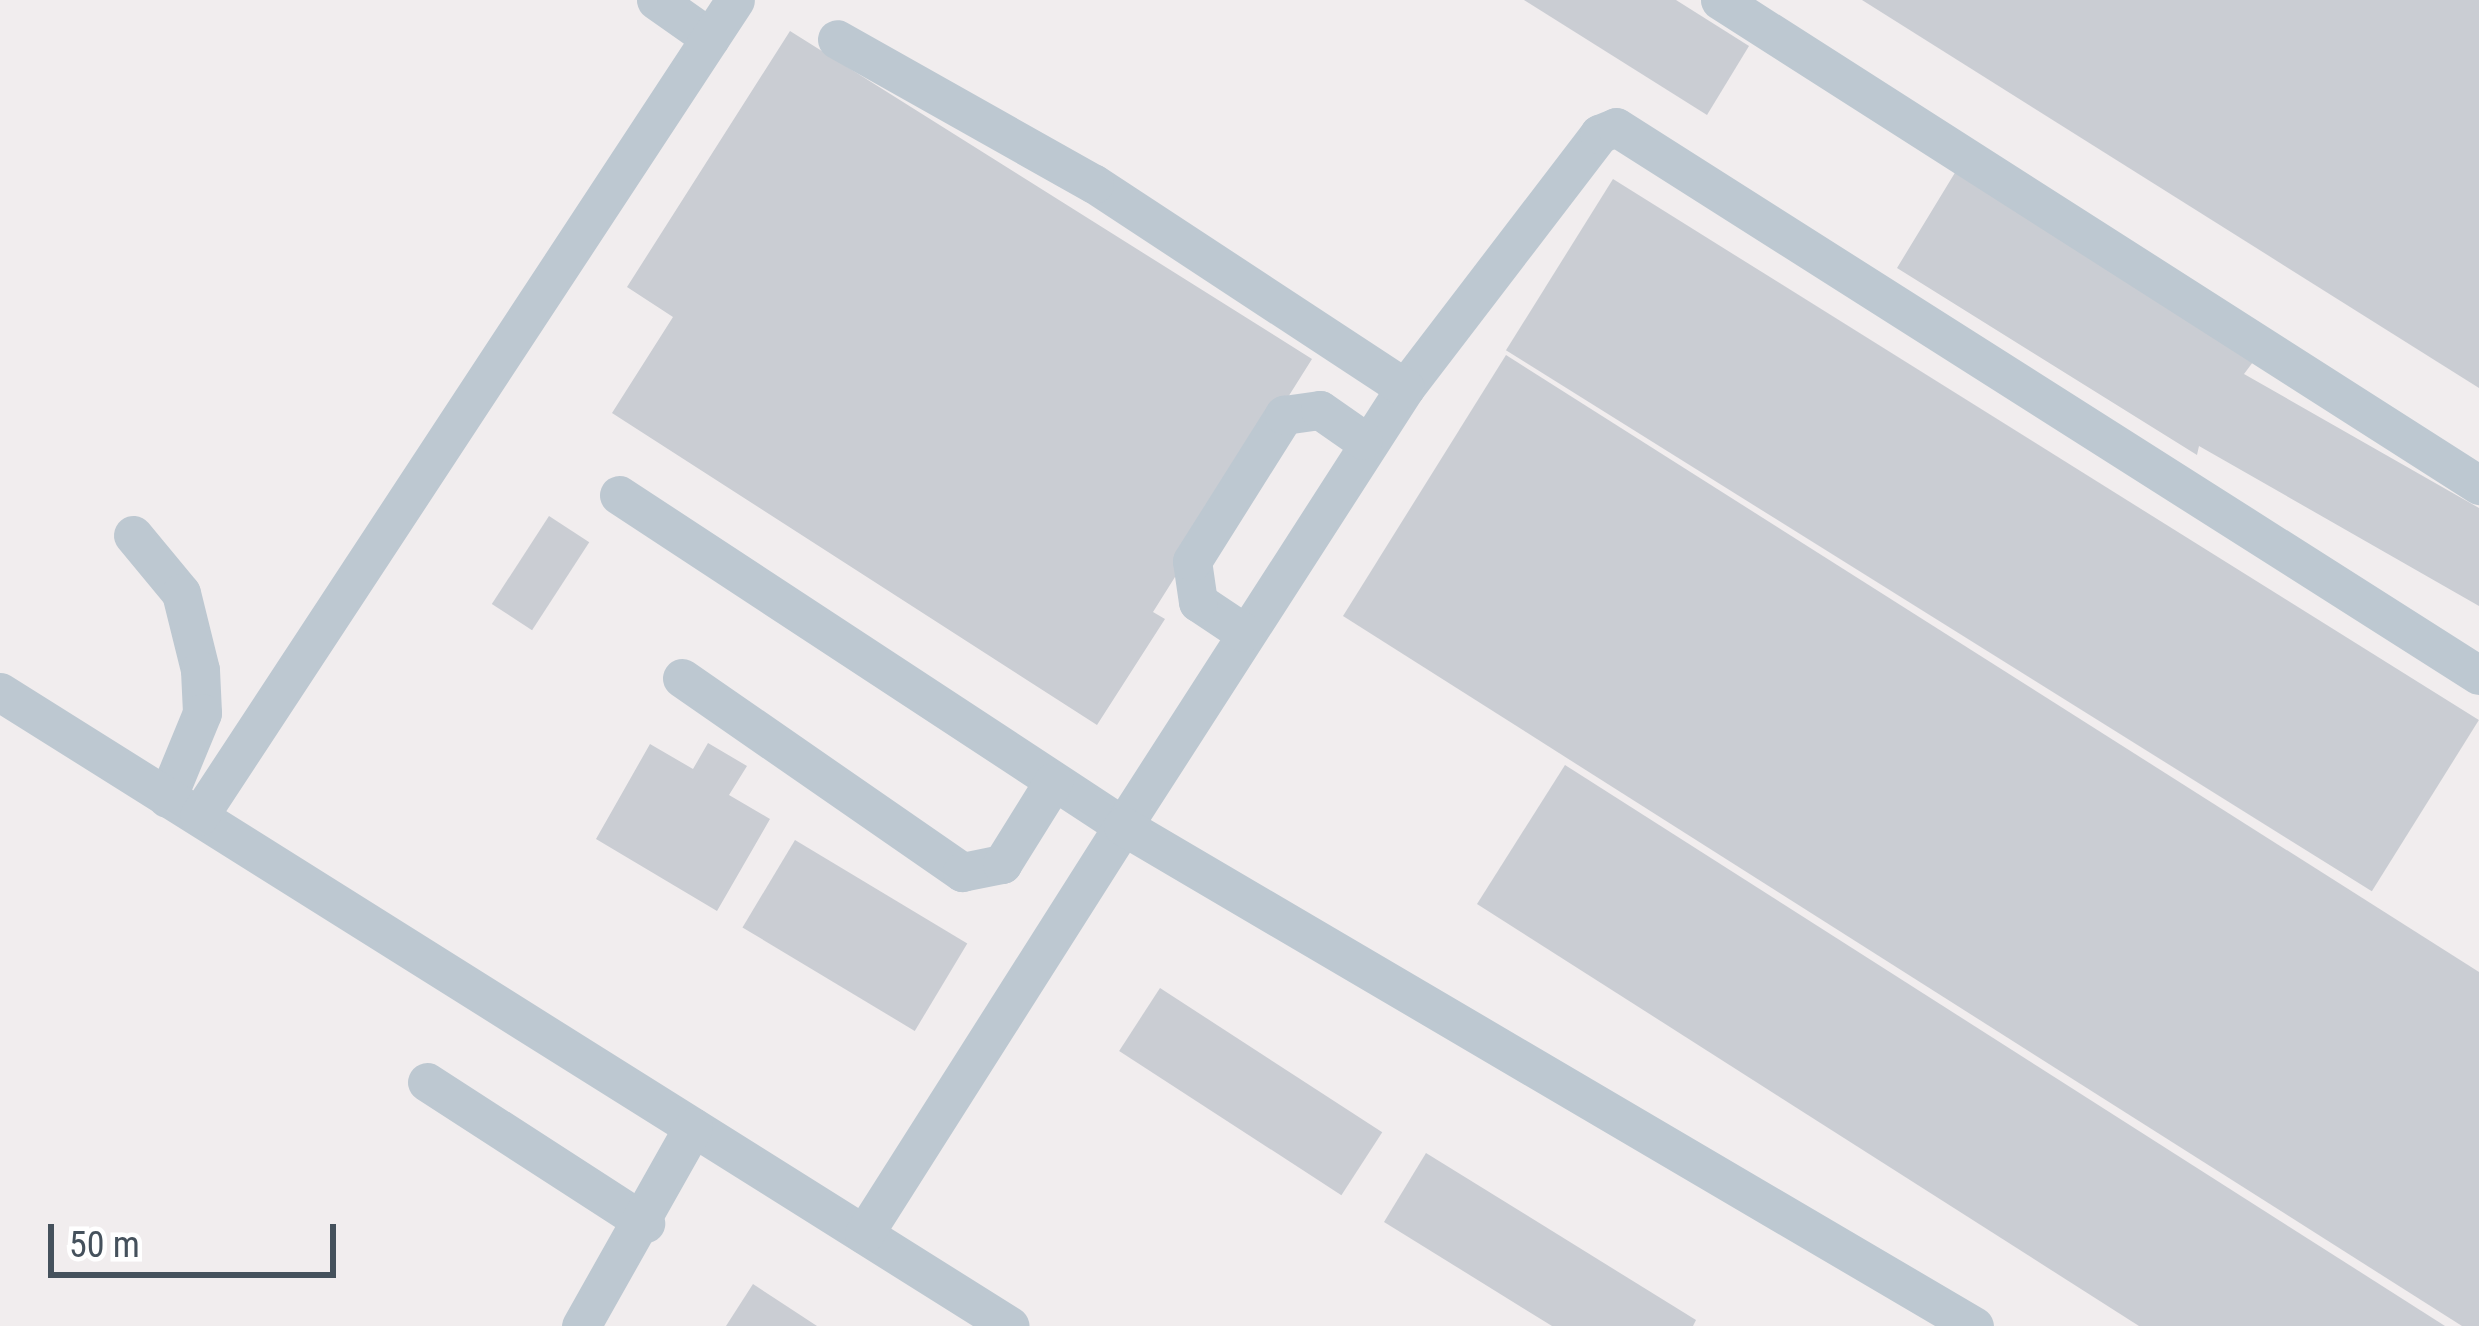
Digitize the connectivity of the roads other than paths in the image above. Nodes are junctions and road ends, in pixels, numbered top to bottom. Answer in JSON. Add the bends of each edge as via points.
{"nodes":[{"id":1,"x":656,"y":0,"type":"edge"},
{"id":2,"x":735,"y":0,"type":"edge"},
{"id":3,"x":1720,"y":0,"type":"edge"},
{"id":4,"x":710,"y":38,"type":"junction"},
{"id":5,"x":837,"y":38,"type":"dead end"},
{"id":6,"x":1405,"y":388,"type":"junction"},
{"id":7,"x":1363,"y":440,"type":"junction"},
{"id":8,"x":2479,"y":485,"type":"edge"},
{"id":9,"x":620,"y":494,"type":"dead end"},
{"id":10,"x":134,"y":535,"type":"dead end"},
{"id":11,"x":1243,"y":632,"type":"junction"},
{"id":12,"x":2479,"y":676,"type":"edge"},
{"id":13,"x":682,"y":678,"type":"dead end"},
{"id":14,"x":0,"y":692,"type":"edge"},
{"id":15,"x":1053,"y":782,"type":"junction"},
{"id":16,"x":183,"y":807,"type":"junction"},
{"id":17,"x":1123,"y":826,"type":"junction"},
{"id":18,"x":427,"y":1082,"type":"dead end"},
{"id":19,"x":693,"y":1126,"type":"junction"},
{"id":20,"x":646,"y":1223,"type":"junction"},
{"id":21,"x":864,"y":1234,"type":"junction"},
{"id":22,"x":598,"y":1320,"type":"edge"},
{"id":23,"x":1010,"y":1326,"type":"edge"},
{"id":24,"x":1974,"y":1326,"type":"edge"}],
"edges":[{"from":1,"to":4,"type":"street"},
{"from":2,"to":4,"type":"street"},
{"from":3,"to":8,"type":"street"},
{"from":4,"to":16,"type":"street"},
{"from":5,"to":6,"type":"street","via":[[1094,184]]},
{"from":6,"to":7,"type":"street"},
{"from":6,"to":12,"type":"street","via":[[1599,134],[1616,127]]},
{"from":7,"to":11,"type":"street"},
{"from":7,"to":11,"type":"street","via":[[1320,410],[1284,415],[1192,561],[1198,602]]},
{"from":9,"to":15,"type":"street"},
{"from":10,"to":16,"type":"street","via":[[181,593],[200,670],[202,713]]},
{"from":11,"to":17,"type":"street"},
{"from":13,"to":15,"type":"street","via":[[962,872],[1002,863]]},
{"from":14,"to":16,"type":"street"},
{"from":15,"to":17,"type":"street"},
{"from":16,"to":19,"type":"street"},
{"from":17,"to":21,"type":"street"},
{"from":17,"to":24,"type":"street"},
{"from":18,"to":20,"type":"street"},
{"from":19,"to":20,"type":"street"},
{"from":19,"to":21,"type":"street"},
{"from":20,"to":22,"type":"street"},
{"from":21,"to":23,"type":"street"}]}
